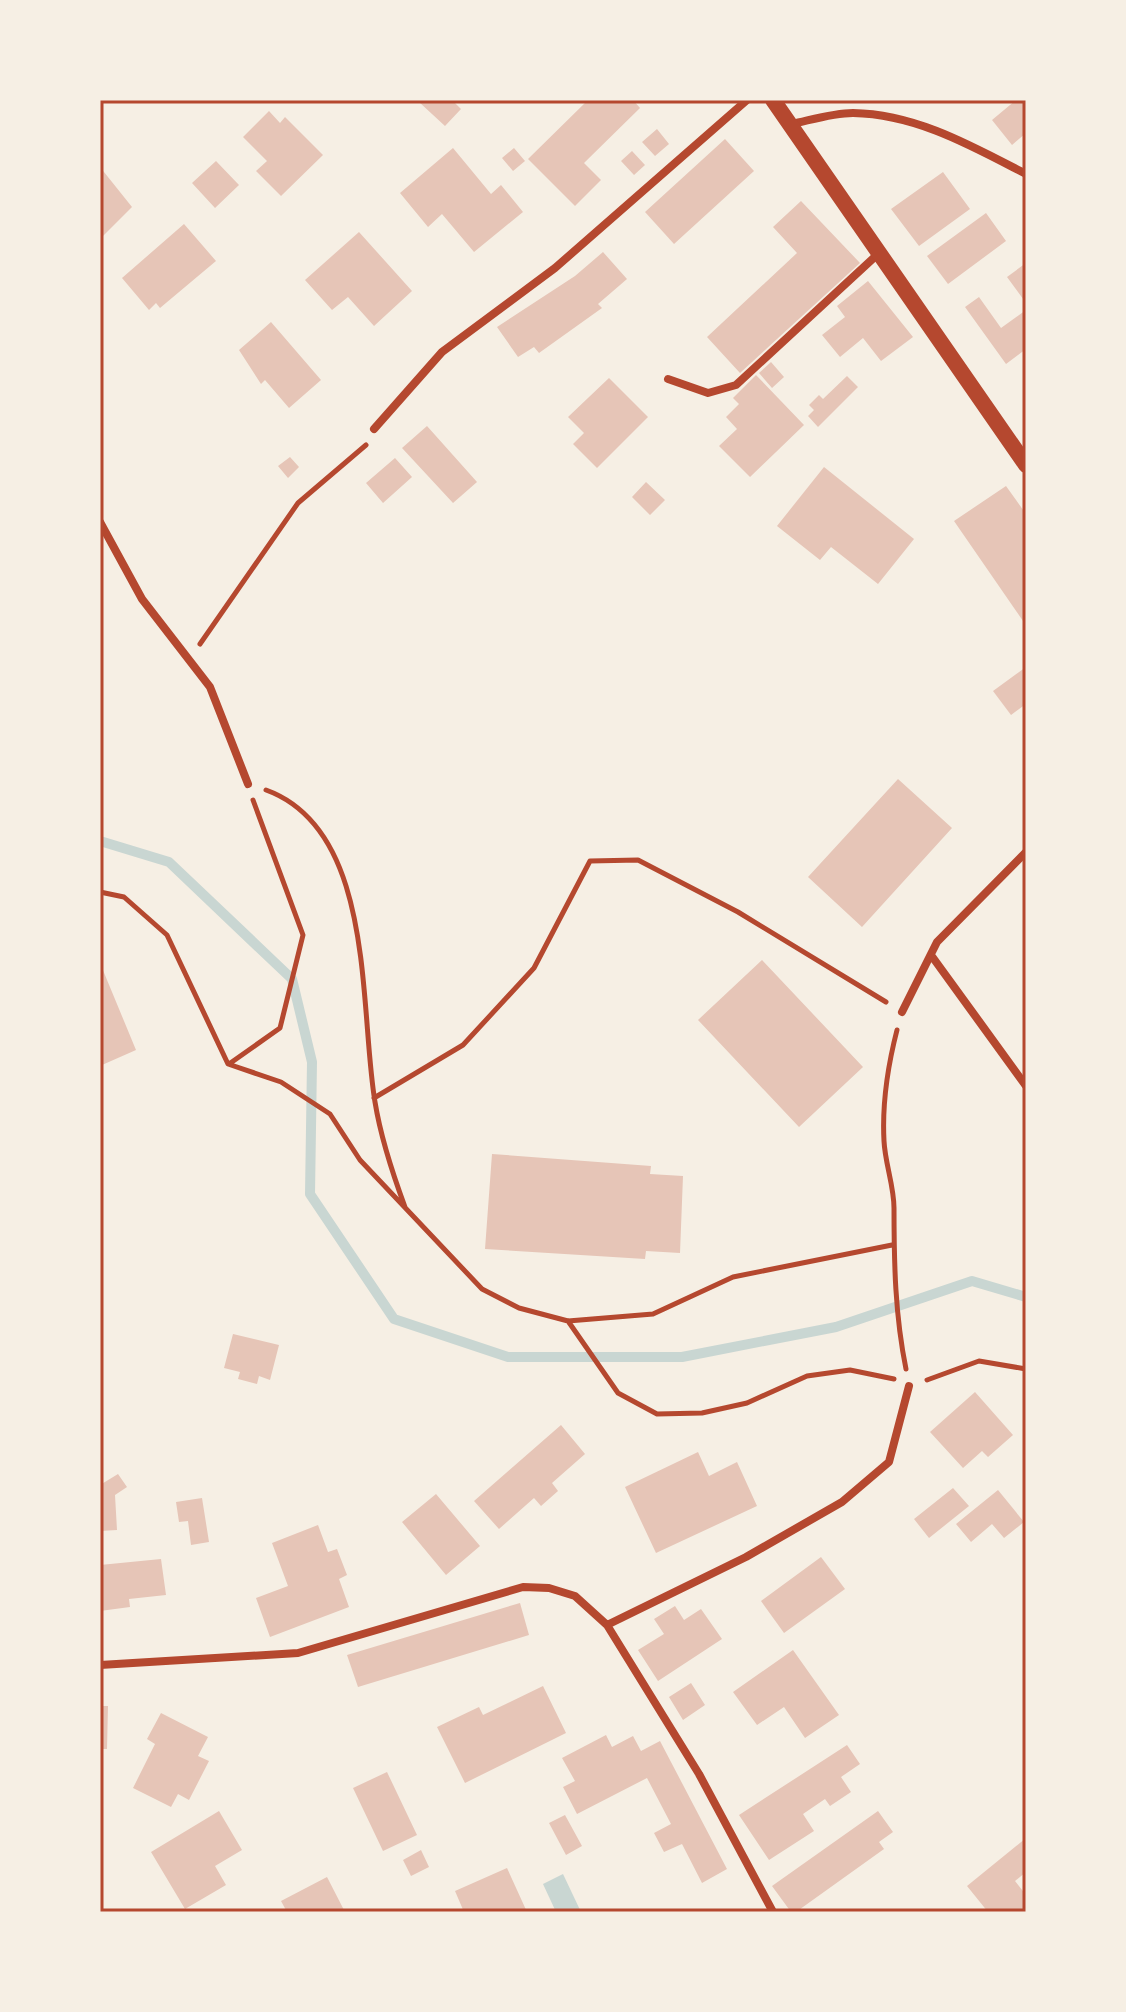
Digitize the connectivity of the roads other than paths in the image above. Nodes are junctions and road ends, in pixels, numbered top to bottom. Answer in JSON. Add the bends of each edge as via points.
{"nodes":[{"id":1,"x":747,"y":100,"type":"edge"},
{"id":2,"x":773,"y":100,"type":"edge"},
{"id":3,"x":792,"y":124,"type":"junction"},
{"id":4,"x":1026,"y":174,"type":"edge"},
{"id":5,"x":879,"y":253,"type":"junction"},
{"id":6,"x":668,"y":379,"type":"dead end"},
{"id":7,"x":374,"y":429,"type":"road end"},
{"id":8,"x":1026,"y":465,"type":"edge"},
{"id":9,"x":100,"y":522,"type":"edge"},
{"id":10,"x":248,"y":784,"type":"road end"},
{"id":11,"x":1026,"y":852,"type":"edge"},
{"id":12,"x":931,"y":955,"type":"junction"},
{"id":13,"x":902,"y":1012,"type":"road end"},
{"id":14,"x":1026,"y":1086,"type":"edge"},
{"id":15,"x":909,"y":1386,"type":"road end"},
{"id":16,"x":607,"y":1625,"type":"junction"},
{"id":17,"x":100,"y":1665,"type":"edge"},
{"id":18,"x":773,"y":1912,"type":"edge"}],
"edges":[{"from":1,"to":7,"type":"street","via":[[555,268],[442,352]]},
{"from":2,"to":3,"type":"main road"},
{"from":3,"to":4,"type":"street","via":[[851,113],[900,119],[961,140]]},
{"from":3,"to":5,"type":"main road"},
{"from":5,"to":6,"type":"street","via":[[736,385],[708,393]]},
{"from":5,"to":8,"type":"main road"},
{"from":9,"to":10,"type":"street","via":[[142,599],[210,687]]},
{"from":11,"to":12,"type":"street","via":[[937,942]]},
{"from":12,"to":13,"type":"street"},
{"from":12,"to":14,"type":"street"},
{"from":15,"to":16,"type":"street","via":[[889,1462],[842,1502],[746,1557]]},
{"from":16,"to":17,"type":"street","via":[[575,1596],[523,1587],[298,1653]]},
{"from":16,"to":18,"type":"street","via":[[699,1774]]}]}
